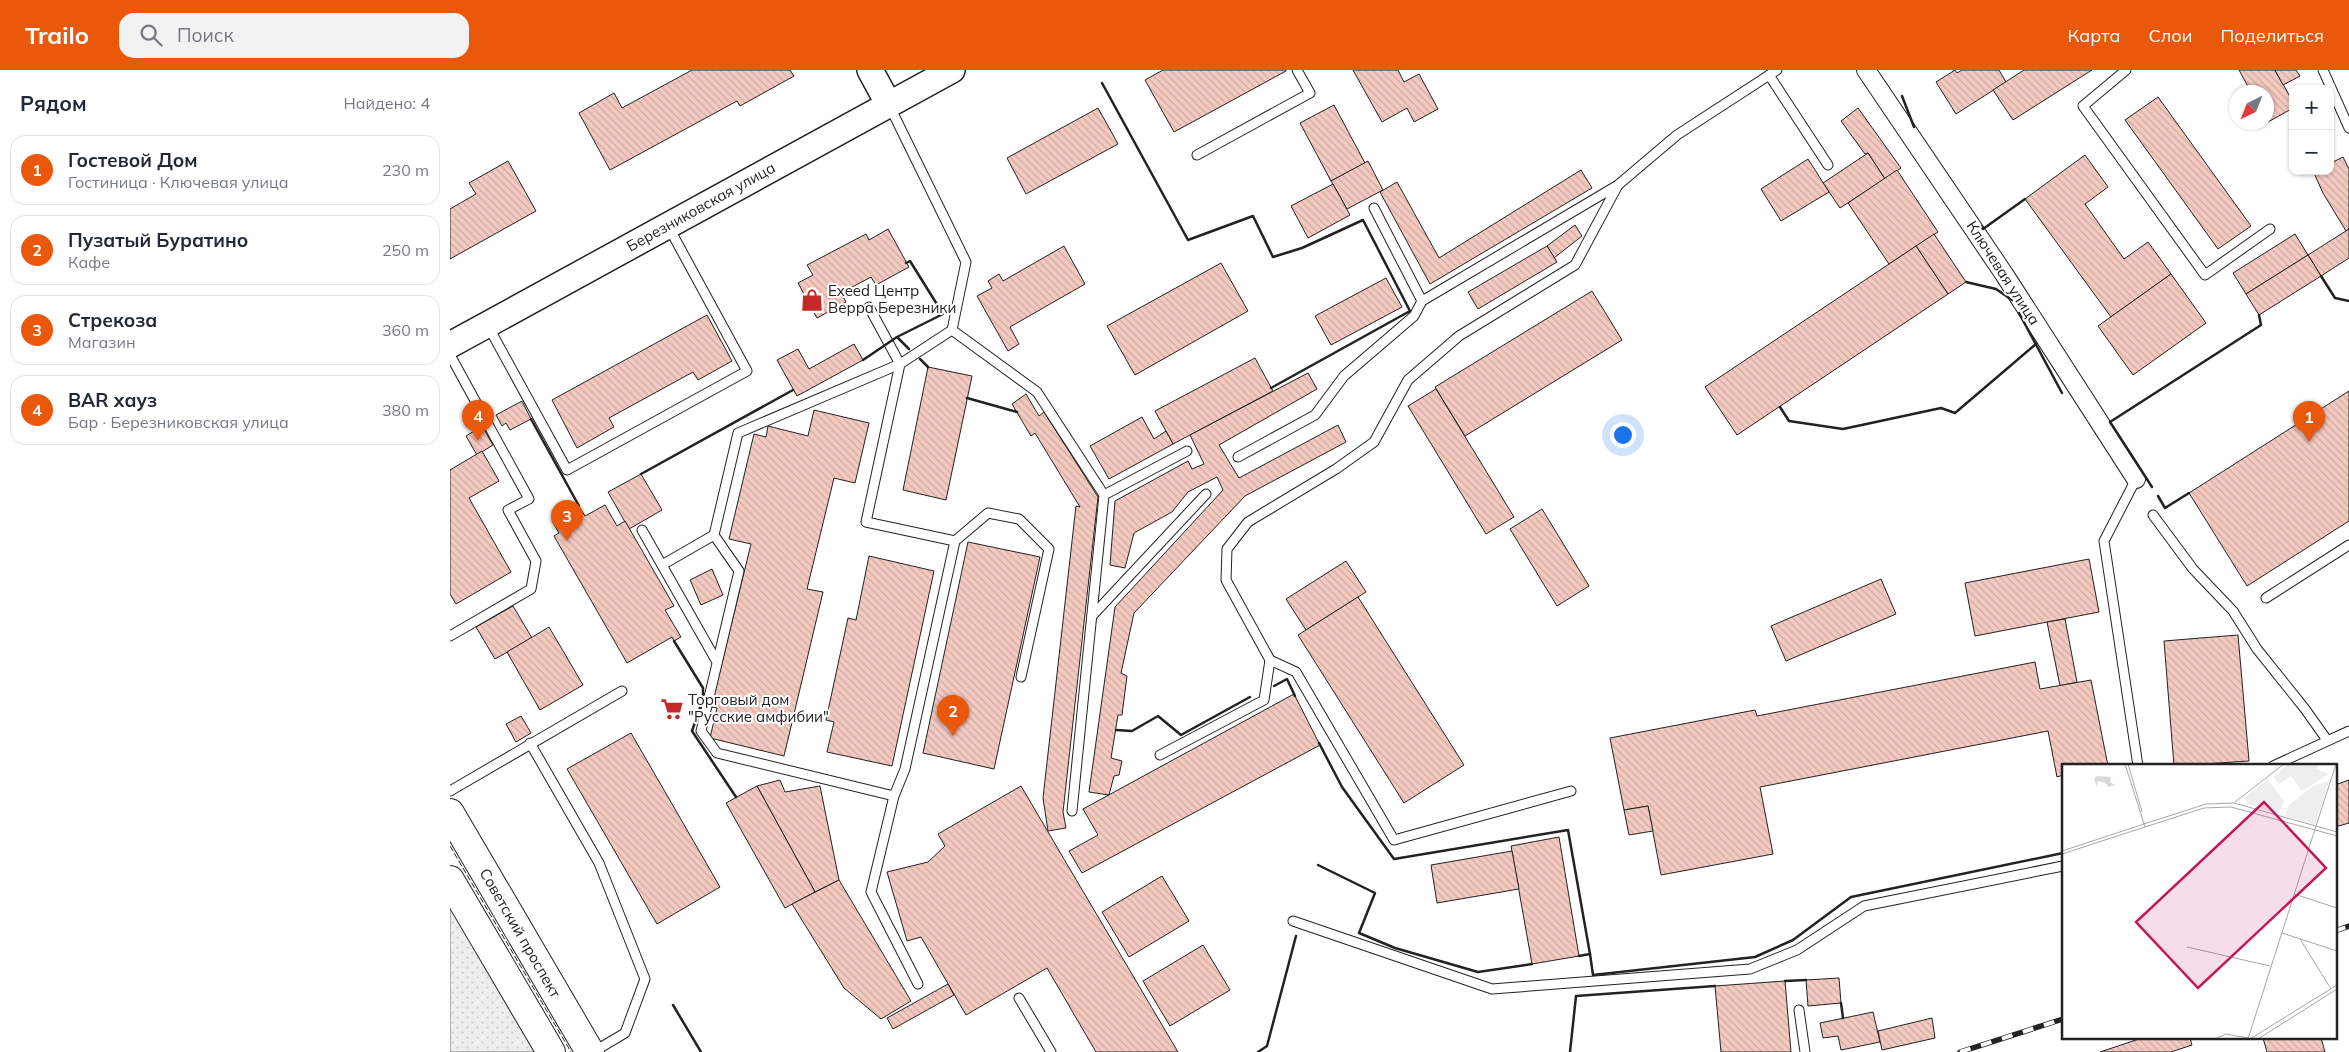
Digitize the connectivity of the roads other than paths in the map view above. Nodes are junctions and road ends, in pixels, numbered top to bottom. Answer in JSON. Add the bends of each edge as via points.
{"nodes":[{"id":1,"x":870,"y":70,"type":"edge"},
{"id":2,"x":952,"y":70,"type":"edge"},
{"id":3,"x":1297,"y":70,"type":"edge"},
{"id":4,"x":1866,"y":70,"type":"edge"},
{"id":5,"x":2126,"y":70,"type":"edge"},
{"id":6,"x":2322,"y":70,"type":"edge"},
{"id":7,"x":1773,"y":73,"type":"edge"},
{"id":8,"x":889,"y":105,"type":"junction"},
{"id":9,"x":2349,"y":128,"type":"edge"},
{"id":10,"x":1197,"y":155,"type":"dead end"},
{"id":11,"x":1828,"y":165,"type":"dead end"},
{"id":12,"x":1618,"y":185,"type":"junction"},
{"id":13,"x":1374,"y":208,"type":"dead end"},
{"id":14,"x":668,"y":226,"type":"junction"},
{"id":15,"x":2270,"y":229,"type":"dead end"},
{"id":16,"x":1422,"y":301,"type":"junction"},
{"id":17,"x":869,"y":307,"type":"dead end"},
{"id":18,"x":487,"y":324,"type":"junction"},
{"id":19,"x":952,"y":330,"type":"junction"},
{"id":20,"x":450,"y":345,"type":"edge"},
{"id":21,"x":450,"y":355,"type":"edge"},
{"id":22,"x":900,"y":364,"type":"junction"},
{"id":23,"x":1187,"y":452,"type":"dead end"},
{"id":24,"x":1238,"y":457,"type":"dead end"},
{"id":25,"x":2136,"y":479,"type":"joint"},
{"id":26,"x":1206,"y":494,"type":"dead end"},
{"id":27,"x":1104,"y":495,"type":"junction"},
{"id":28,"x":2152,"y":515,"type":"dead end"},
{"id":29,"x":642,"y":530,"type":"dead end"},
{"id":30,"x":714,"y":535,"type":"junction"},
{"id":31,"x":954,"y":541,"type":"junction"},
{"id":32,"x":2349,"y":545,"type":"edge"},
{"id":33,"x":662,"y":565,"type":"junction"},
{"id":34,"x":2266,"y":598,"type":"dead end"},
{"id":35,"x":1092,"y":617,"type":"junction"},
{"id":36,"x":450,"y":636,"type":"edge"},
{"id":37,"x":1270,"y":660,"type":"junction"},
{"id":38,"x":717,"y":662,"type":"junction"},
{"id":39,"x":1021,"y":677,"type":"dead end"},
{"id":40,"x":622,"y":690,"type":"dead end"},
{"id":41,"x":2349,"y":731,"type":"edge"},
{"id":42,"x":2327,"y":740,"type":"junction"},
{"id":43,"x":530,"y":743,"type":"junction"},
{"id":44,"x":1160,"y":755,"type":"dead end"},
{"id":45,"x":2138,"y":764,"type":"edge"},
{"id":46,"x":2277,"y":764,"type":"edge"},
{"id":47,"x":450,"y":791,"type":"edge"},
{"id":48,"x":1571,"y":791,"type":"dead end"},
{"id":49,"x":894,"y":796,"type":"junction"},
{"id":50,"x":1072,"y":811,"type":"dead end"},
{"id":51,"x":450,"y":813,"type":"edge"},
{"id":52,"x":2062,"y":866,"type":"edge"},
{"id":53,"x":450,"y":880,"type":"edge"},
{"id":54,"x":1293,"y":921,"type":"dead end"},
{"id":55,"x":918,"y":984,"type":"dead end"},
{"id":56,"x":1019,"y":998,"type":"dead end"},
{"id":57,"x":1798,"y":1010,"type":"dead end"},
{"id":58,"x":551,"y":1052,"type":"edge"},
{"id":59,"x":591,"y":1052,"type":"edge"},
{"id":60,"x":1051,"y":1052,"type":"edge"},
{"id":61,"x":1805,"y":1052,"type":"edge"}],
"edges":[{"from":1,"to":8,"type":"main road"},
{"from":2,"to":8,"type":"main road","name":"Березниковская улица"},
{"from":3,"to":10,"type":"lane","via":[[1310,93]]},
{"from":4,"to":25,"type":"street","name":"Ключевая улица","via":[[2004,274]]},
{"from":5,"to":15,"type":"lane","via":[[2083,106],[2204,274]]},
{"from":6,"to":9,"type":"lane"},
{"from":7,"to":11,"type":"lane"},
{"from":7,"to":12,"type":"lane","via":[[1677,135]]},
{"from":8,"to":14,"type":"main road","name":"Березниковская улица"},
{"from":8,"to":19,"type":"lane","via":[[966,262]]},
{"from":12,"to":16,"type":"lane"},
{"from":12,"to":37,"type":"lane","via":[[1574,265],[1459,336],[1408,380],[1374,442],[1248,522],[1227,549],[1226,580]]},
{"from":13,"to":16,"type":"lane"},
{"from":14,"to":18,"type":"main road","name":"Березниковская улица"},
{"from":14,"to":18,"type":"lane","via":[[747,371],[567,470]]},
{"from":16,"to":24,"type":"lane","via":[[1414,316],[1344,376],[1315,415]]},
{"from":17,"to":22,"type":"lane"},
{"from":18,"to":20,"type":"main road","name":"Березниковская улица"},
{"from":19,"to":22,"type":"lane"},
{"from":19,"to":27,"type":"lane","via":[[1037,392]]},
{"from":21,"to":36,"type":"lane","via":[[529,498],[508,510],[536,561],[531,589]]},
{"from":22,"to":30,"type":"lane","via":[[738,433]]},
{"from":22,"to":31,"type":"lane","via":[[866,522]]},
{"from":23,"to":27,"type":"lane"},
{"from":25,"to":45,"type":"lane","via":[[2104,541]]},
{"from":26,"to":35,"type":"lane"},
{"from":27,"to":35,"type":"lane"},
{"from":28,"to":42,"type":"lane","via":[[2193,569],[2233,611],[2257,649]]},
{"from":29,"to":33,"type":"lane"},
{"from":30,"to":33,"type":"lane"},
{"from":30,"to":38,"type":"lane","via":[[739,571]]},
{"from":31,"to":39,"type":"lane","via":[[988,513],[1019,519],[1049,549]]},
{"from":31,"to":49,"type":"lane","via":[[906,769]]},
{"from":32,"to":34,"type":"lane"},
{"from":33,"to":38,"type":"lane"},
{"from":35,"to":50,"type":"lane"},
{"from":37,"to":44,"type":"lane","via":[[1264,700]]},
{"from":37,"to":48,"type":"lane","via":[[1296,672],[1394,840]]},
{"from":38,"to":49,"type":"lane","via":[[701,731],[717,753]]},
{"from":40,"to":43,"type":"lane"},
{"from":41,"to":42,"type":"lane"},
{"from":42,"to":46,"type":"lane"},
{"from":43,"to":47,"type":"lane"},
{"from":43,"to":59,"type":"lane","via":[[599,863],[645,980],[624,1033]]},
{"from":49,"to":55,"type":"lane","via":[[871,892]]},
{"from":51,"to":59,"type":"main road","name":"Советский проспект"},
{"from":52,"to":54,"type":"lane","via":[[1864,906],[1798,950],[1750,969],[1492,988]]},
{"from":53,"to":58,"type":"main road"},
{"from":56,"to":60,"type":"lane"},
{"from":57,"to":61,"type":"lane"}]}
